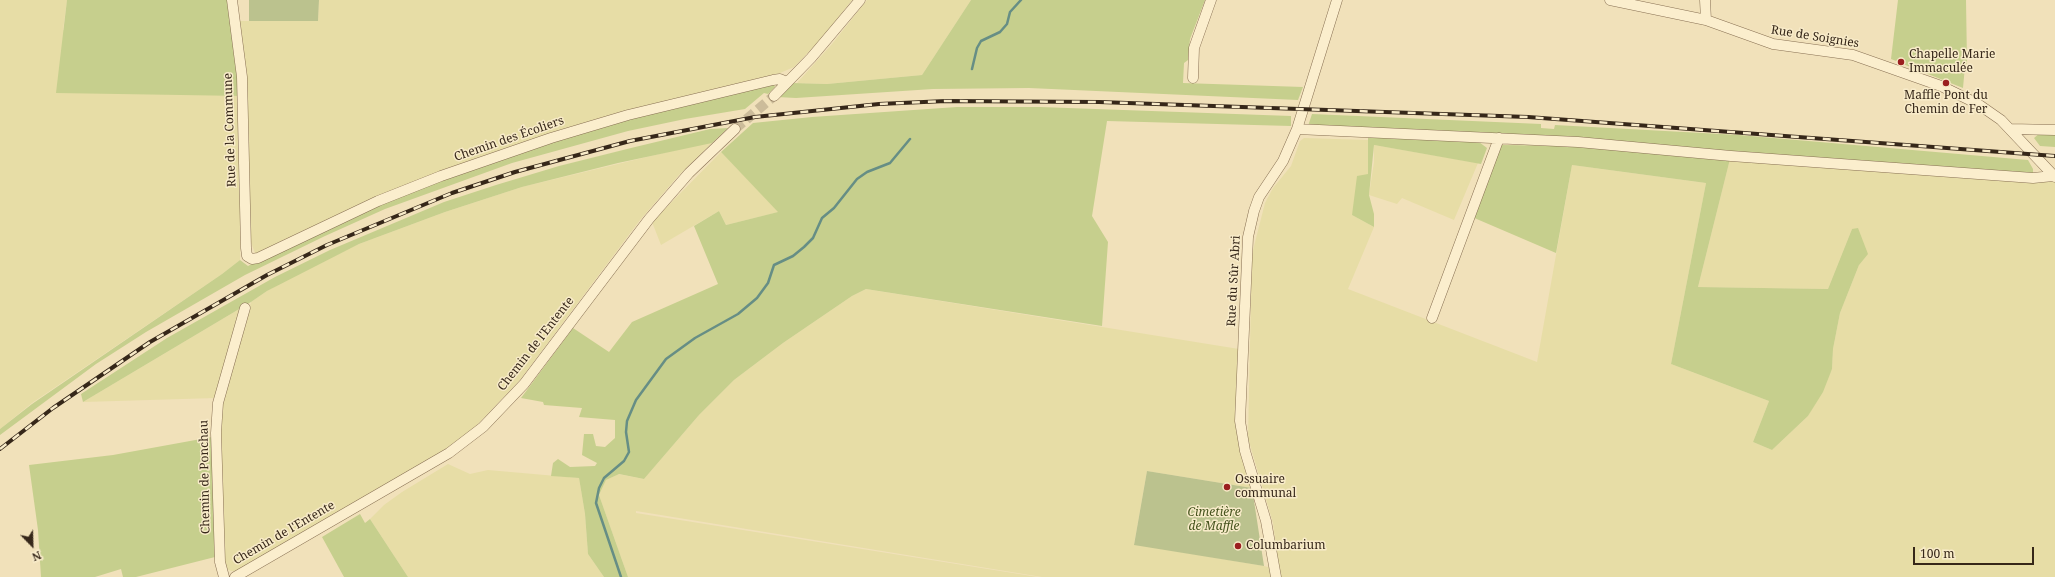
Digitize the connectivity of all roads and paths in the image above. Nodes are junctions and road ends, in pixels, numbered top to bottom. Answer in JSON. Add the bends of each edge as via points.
{"nodes":[{"id":1,"x":232,"y":0,"type":"edge"},
{"id":2,"x":860,"y":0,"type":"edge"},
{"id":3,"x":1211,"y":0,"type":"edge"},
{"id":4,"x":1337,"y":0,"type":"edge"},
{"id":5,"x":1610,"y":0,"type":"edge"},
{"id":6,"x":1705,"y":0,"type":"edge"},
{"id":7,"x":1706,"y":20,"type":"junction"},
{"id":8,"x":1193,"y":78,"type":"dead end"},
{"id":9,"x":787,"y":82,"type":"junction"},
{"id":10,"x":774,"y":96,"type":"tunnel mouth"},
{"id":11,"x":735,"y":129,"type":"tunnel mouth"},
{"id":12,"x":1297,"y":129,"type":"junction"},
{"id":13,"x":2010,"y":129,"type":"junction"},
{"id":14,"x":2055,"y":130,"type":"edge"},
{"id":15,"x":1499,"y":138,"type":"junction"},
{"id":16,"x":2054,"y":176,"type":"edge"},
{"id":17,"x":250,"y":258,"type":"joint"},
{"id":18,"x":245,"y":308,"type":"dead end"},
{"id":19,"x":1432,"y":318,"type":"dead end"},
{"id":20,"x":224,"y":577,"type":"edge"},
{"id":21,"x":235,"y":577,"type":"edge"},
{"id":22,"x":1276,"y":577,"type":"edge"}],
"edges":[{"from":1,"to":17,"type":"street","name":"Rue de la Commune","via":[[242,77],[246,248]]},
{"from":2,"to":9,"type":"street"},
{"from":3,"to":8,"type":"street","via":[[1194,48]]},
{"from":4,"to":12,"type":"street","name":"Rue du Sûr Abri"},
{"from":5,"to":7,"type":"street","name":"Rue de Soignies"},
{"from":6,"to":7,"type":"street"},
{"from":7,"to":13,"type":"street","name":"Rue de Soignies","via":[[1773,44],[1841,52],[1887,66],[1941,86],[1978,104]]},
{"from":9,"to":10,"type":"street"},
{"from":9,"to":17,"type":"street","name":"Chemin des Écoliers","via":[[773,80],[628,115],[551,138],[384,198],[258,258]]},
{"from":11,"to":21,"type":"street","name":"Chemin de l'Entente","via":[[689,173],[649,219],[524,384],[483,427],[449,452]]},
{"from":12,"to":15,"type":"street"},
{"from":12,"to":22,"type":"street","name":"Rue du Sûr Abri","via":[[1283,160],[1259,197],[1247,253],[1240,421],[1244,451],[1266,521]]},
{"from":13,"to":14,"type":"street"},
{"from":13,"to":16,"type":"street","name":"Rue de Soignies"},
{"from":15,"to":16,"type":"street","via":[[2033,178]]},
{"from":15,"to":19,"type":"street"},
{"from":18,"to":20,"type":"street","name":"Chemin de Ponchau","via":[[218,402],[216,433],[220,562]]}]}
